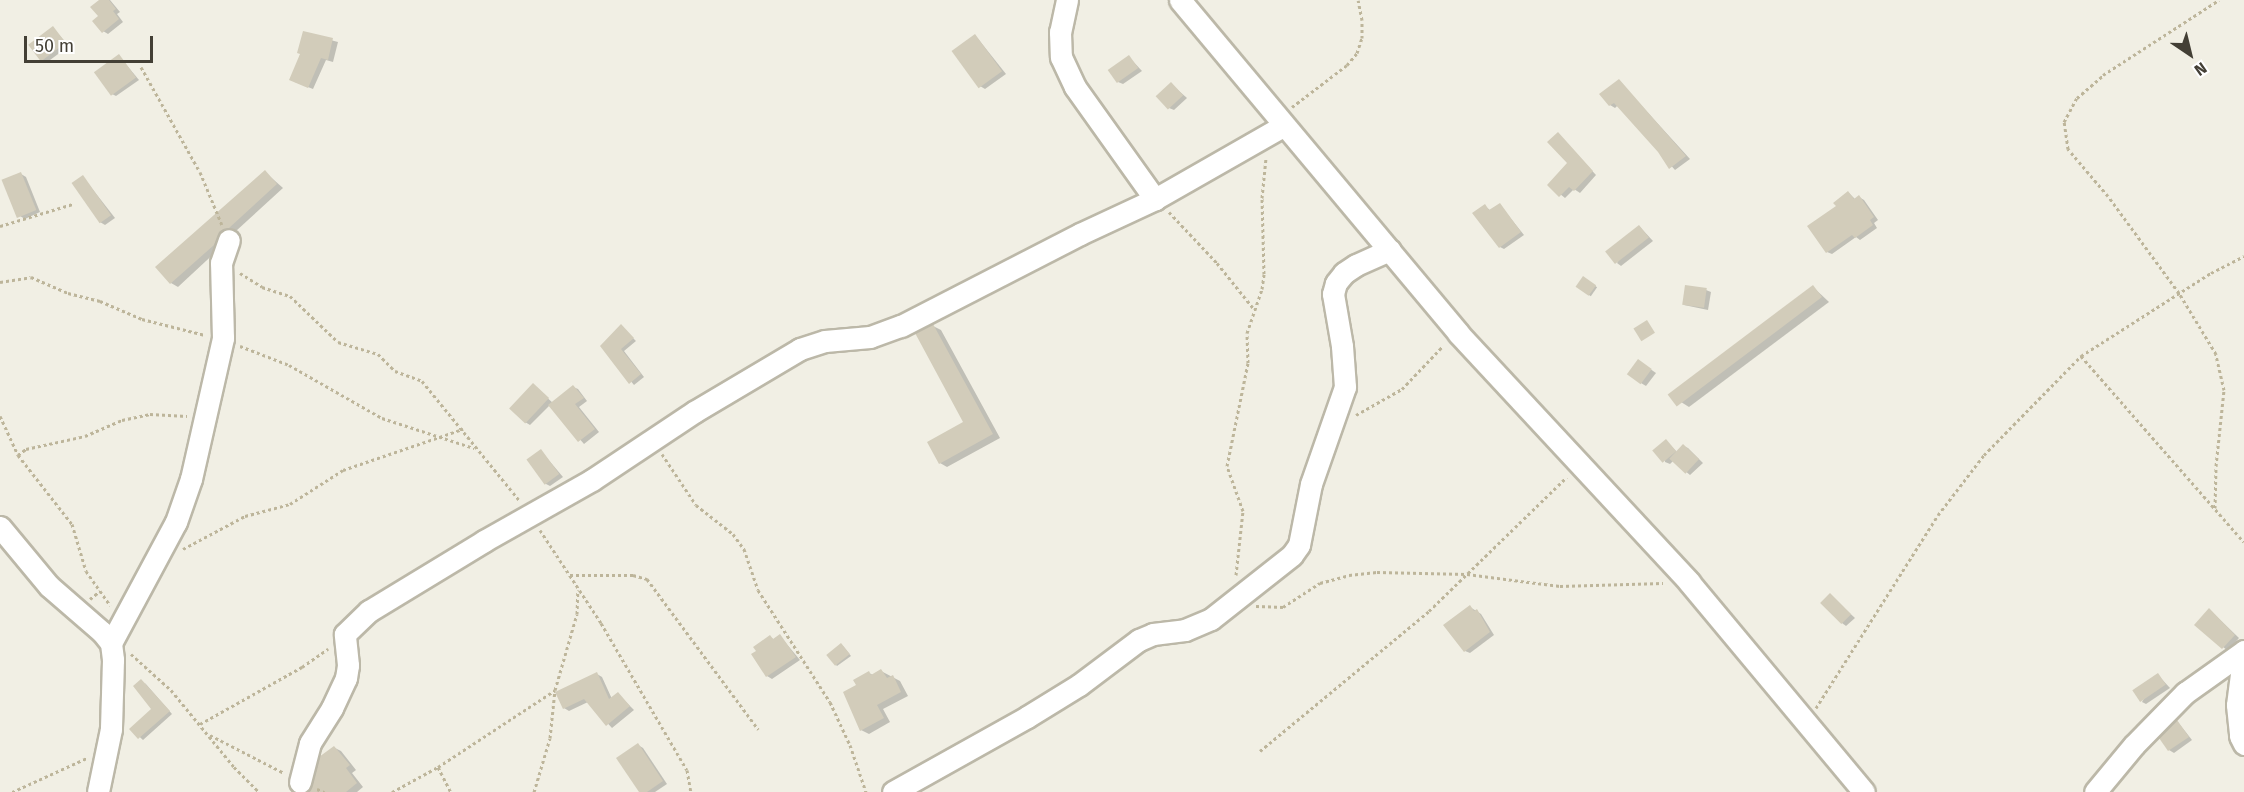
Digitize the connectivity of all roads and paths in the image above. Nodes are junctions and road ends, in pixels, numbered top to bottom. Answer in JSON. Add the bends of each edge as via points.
{"nodes":[{"id":1,"x":1067,"y":0,"type":"edge"},
{"id":2,"x":1180,"y":0,"type":"edge"},
{"id":3,"x":1358,"y":0,"type":"edge"},
{"id":4,"x":2219,"y":0,"type":"edge"},
{"id":5,"x":141,"y":67,"type":"dead end"},
{"id":6,"x":1279,"y":121,"type":"junction"},
{"id":7,"x":1265,"y":138,"type":"junction"},
{"id":8,"x":1155,"y":199,"type":"junction"},
{"id":9,"x":73,"y":204,"type":"dead end"},
{"id":10,"x":0,"y":226,"type":"edge"},
{"id":11,"x":229,"y":240,"type":"junction"},
{"id":12,"x":1390,"y":250,"type":"junction"},
{"id":13,"x":2244,"y":256,"type":"edge"},
{"id":14,"x":0,"y":282,"type":"edge"},
{"id":15,"x":2179,"y":293,"type":"junction"},
{"id":16,"x":1255,"y":310,"type":"junction"},
{"id":17,"x":1458,"y":333,"type":"junction"},
{"id":18,"x":223,"y":338,"type":"junction"},
{"id":19,"x":2081,"y":356,"type":"junction"},
{"id":20,"x":0,"y":416,"type":"edge"},
{"id":21,"x":207,"y":417,"type":"junction"},
{"id":22,"x":463,"y":429,"type":"junction"},
{"id":23,"x":1330,"y":429,"type":"junction"},
{"id":24,"x":441,"y":437,"type":"junction"},
{"id":25,"x":652,"y":441,"type":"junction"},
{"id":26,"x":476,"y":449,"type":"junction"},
{"id":27,"x":18,"y":455,"type":"junction"},
{"id":28,"x":1580,"y":464,"type":"junction"},
{"id":29,"x":2215,"y":508,"type":"junction"},
{"id":30,"x":530,"y":515,"type":"junction"},
{"id":31,"x":0,"y":527,"type":"edge"},
{"id":32,"x":2244,"y":542,"type":"edge"},
{"id":33,"x":175,"y":554,"type":"dead end"},
{"id":34,"x":1467,"y":574,"type":"junction"},
{"id":35,"x":570,"y":575,"type":"junction"},
{"id":36,"x":1689,"y":582,"type":"junction"},
{"id":37,"x":579,"y":588,"type":"junction"},
{"id":38,"x":1233,"y":601,"type":"junction"},
{"id":39,"x":122,"y":621,"type":"junction"},
{"id":40,"x":345,"y":634,"type":"junction"},
{"id":41,"x":111,"y":643,"type":"junction"},
{"id":42,"x":2244,"y":651,"type":"edge"},
{"id":43,"x":555,"y":690,"type":"junction"},
{"id":44,"x":1808,"y":722,"type":"junction"},
{"id":45,"x":200,"y":724,"type":"junction"},
{"id":46,"x":758,"y":729,"type":"dead end"},
{"id":47,"x":208,"y":734,"type":"junction"},
{"id":48,"x":2244,"y":744,"type":"edge"},
{"id":49,"x":1260,"y":751,"type":"dead end"},
{"id":50,"x":106,"y":752,"type":"junction"},
{"id":51,"x":438,"y":767,"type":"junction"},
{"id":52,"x":300,"y":783,"type":"junction"},
{"id":53,"x":12,"y":792,"type":"edge"},
{"id":54,"x":98,"y":792,"type":"edge"},
{"id":55,"x":259,"y":792,"type":"edge"},
{"id":56,"x":324,"y":792,"type":"edge"},
{"id":57,"x":392,"y":792,"type":"edge"},
{"id":58,"x":451,"y":792,"type":"edge"},
{"id":59,"x":534,"y":792,"type":"edge"},
{"id":60,"x":691,"y":792,"type":"edge"},
{"id":61,"x":866,"y":792,"type":"edge"},
{"id":62,"x":893,"y":792,"type":"edge"},
{"id":63,"x":1864,"y":792,"type":"edge"},
{"id":64,"x":2095,"y":792,"type":"edge"}],
"edges":[{"from":1,"to":8,"type":"street","via":[[1060,32],[1061,57],[1075,87]]},
{"from":2,"to":6,"type":"street"},
{"from":3,"to":6,"type":"path","via":[[1362,29],[1357,53]]},
{"from":4,"to":15,"type":"path","via":[[2103,75],[2076,98],[2064,122],[2068,149]]},
{"from":5,"to":11,"type":"path","via":[[200,172]]},
{"from":6,"to":7,"type":"street"},
{"from":6,"to":12,"type":"street"},
{"from":7,"to":8,"type":"street"},
{"from":7,"to":16,"type":"path","via":[[1264,274]]},
{"from":8,"to":16,"type":"path","via":[[1197,241]]},
{"from":8,"to":25,"type":"street","via":[[901,326],[870,337],[825,341],[800,349]]},
{"from":9,"to":10,"type":"path"},
{"from":11,"to":18,"type":"street","via":[[221,263]]},
{"from":11,"to":22,"type":"path","via":[[238,272],[290,296],[338,342],[378,354],[395,371],[422,381]]},
{"from":12,"to":17,"type":"street"},
{"from":12,"to":23,"type":"street","via":[[1350,269],[1336,283],[1333,294],[1345,387]]},
{"from":13,"to":15,"type":"path"},
{"from":14,"to":18,"type":"path","via":[[31,278],[142,319]]},
{"from":15,"to":19,"type":"path"},
{"from":15,"to":29,"type":"path","via":[[2216,354],[2221,371],[2224,390]]},
{"from":16,"to":38,"type":"path","via":[[1247,333],[1248,363],[1227,466],[1242,511]]},
{"from":17,"to":23,"type":"path","via":[[1402,389]]},
{"from":17,"to":28,"type":"street"},
{"from":18,"to":21,"type":"street"},
{"from":18,"to":24,"type":"path","via":[[289,365],[382,418]]},
{"from":19,"to":29,"type":"path"},
{"from":19,"to":44,"type":"path","via":[[1984,455],[1938,515]]},
{"from":20,"to":27,"type":"path"},
{"from":21,"to":27,"type":"path","via":[[150,414],[122,420],[85,436],[26,449]]},
{"from":21,"to":39,"type":"street","via":[[176,522]]},
{"from":22,"to":24,"type":"path"},
{"from":22,"to":26,"type":"path"},
{"from":23,"to":38,"type":"street","via":[[1311,484],[1299,545],[1292,555]]},
{"from":24,"to":26,"type":"path"},
{"from":24,"to":33,"type":"path","via":[[343,470],[290,504],[245,516]]},
{"from":25,"to":30,"type":"street"},
{"from":25,"to":61,"type":"path","via":[[696,505],[733,534],[744,549],[758,590],[830,702]]},
{"from":26,"to":30,"type":"path"},
{"from":27,"to":39,"type":"path","via":[[72,524],[86,571]]},
{"from":28,"to":34,"type":"path"},
{"from":28,"to":36,"type":"street"},
{"from":29,"to":32,"type":"path"},
{"from":30,"to":35,"type":"path"},
{"from":30,"to":40,"type":"street","via":[[397,593]]},
{"from":31,"to":41,"type":"street","via":[[49,586]]},
{"from":34,"to":36,"type":"path","via":[[1560,586]]},
{"from":34,"to":38,"type":"path","via":[[1349,575],[1320,583],[1283,607]]},
{"from":34,"to":49,"type":"path","via":[[1429,611]]},
{"from":35,"to":37,"type":"path"},
{"from":35,"to":46,"type":"path","via":[[633,575],[646,579]]},
{"from":36,"to":44,"type":"street"},
{"from":37,"to":43,"type":"path","via":[[577,614]]},
{"from":37,"to":60,"type":"path","via":[[687,770]]},
{"from":38,"to":62,"type":"street","via":[[1197,626],[1139,640],[1079,685]]},
{"from":39,"to":41,"type":"street"},
{"from":40,"to":45,"type":"path","via":[[302,667]]},
{"from":40,"to":52,"type":"street","via":[[346,678],[310,743]]},
{"from":41,"to":45,"type":"path","via":[[143,663]]},
{"from":41,"to":50,"type":"street","via":[[113,700]]},
{"from":42,"to":48,"type":"street","via":[[2237,705]]},
{"from":42,"to":64,"type":"street","via":[[2185,693]]},
{"from":43,"to":51,"type":"path"},
{"from":43,"to":59,"type":"path","via":[[550,738]]},
{"from":44,"to":63,"type":"street"},
{"from":45,"to":47,"type":"path"},
{"from":47,"to":52,"type":"path"},
{"from":47,"to":55,"type":"path"},
{"from":50,"to":53,"type":"path"},
{"from":50,"to":54,"type":"street"},
{"from":51,"to":57,"type":"path"},
{"from":51,"to":58,"type":"path"},
{"from":52,"to":56,"type":"path"}]}
